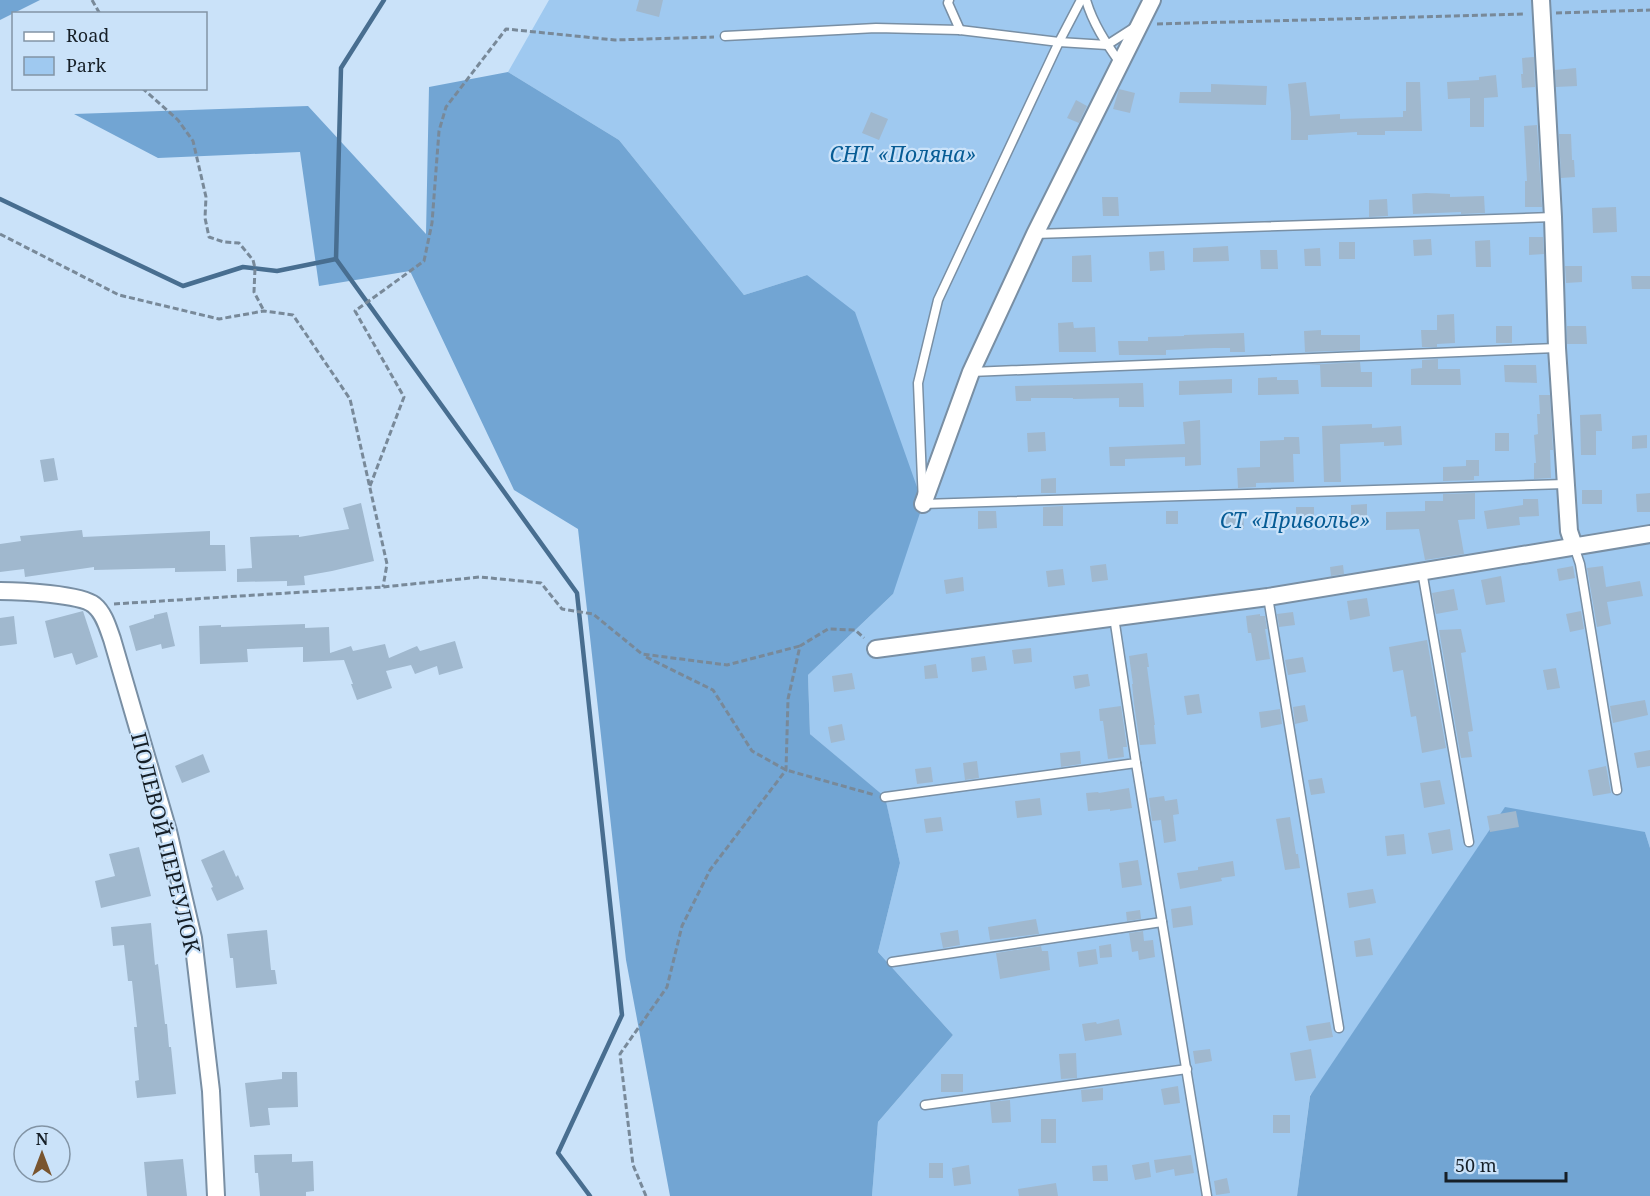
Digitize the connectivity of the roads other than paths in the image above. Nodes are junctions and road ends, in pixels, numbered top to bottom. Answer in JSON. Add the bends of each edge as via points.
{"nodes":[{"id":1,"x":949,"y":0,"type":"edge"},
{"id":2,"x":1081,"y":0,"type":"edge"},
{"id":3,"x":1086,"y":0,"type":"edge"},
{"id":4,"x":1152,"y":0,"type":"edge"},
{"id":5,"x":1542,"y":7,"type":"edge"},
{"id":6,"x":1139,"y":25,"type":"junction"},
{"id":7,"x":960,"y":30,"type":"junction"},
{"id":8,"x":725,"y":36,"type":"road end"},
{"id":9,"x":1059,"y":42,"type":"junction"},
{"id":10,"x":1107,"y":45,"type":"junction"},
{"id":11,"x":1120,"y":64,"type":"junction"},
{"id":12,"x":1553,"y":217,"type":"junction"},
{"id":13,"x":1035,"y":234,"type":"junction"},
{"id":14,"x":1557,"y":348,"type":"junction"},
{"id":15,"x":971,"y":372,"type":"junction"},
{"id":16,"x":1565,"y":484,"type":"junction"},
{"id":17,"x":923,"y":504,"type":"junction"},
{"id":18,"x":1650,"y":534,"type":"edge"},
{"id":19,"x":1575,"y":546,"type":"junction"},
{"id":20,"x":1422,"y":571,"type":"junction"},
{"id":21,"x":0,"y":591,"type":"edge"},
{"id":22,"x":1268,"y":597,"type":"junction"},
{"id":23,"x":1114,"y":617,"type":"junction"},
{"id":24,"x":876,"y":649,"type":"road end"},
{"id":25,"x":1136,"y":763,"type":"junction"},
{"id":26,"x":1617,"y":790,"type":"dead end"},
{"id":27,"x":885,"y":797,"type":"road end"},
{"id":28,"x":1469,"y":842,"type":"dead end"},
{"id":29,"x":1162,"y":922,"type":"junction"},
{"id":30,"x":892,"y":962,"type":"dead end"},
{"id":31,"x":1339,"y":1028,"type":"dead end"},
{"id":32,"x":1187,"y":1069,"type":"junction"},
{"id":33,"x":925,"y":1105,"type":"dead end"},
{"id":34,"x":216,"y":1196,"type":"edge"},
{"id":35,"x":1207,"y":1196,"type":"edge"}],
"edges":[{"from":1,"to":7,"type":"lane"},
{"from":2,"to":9,"type":"lane"},
{"from":3,"to":10,"type":"lane"},
{"from":4,"to":6,"type":"street"},
{"from":5,"to":12,"type":"street"},
{"from":6,"to":10,"type":"lane"},
{"from":6,"to":11,"type":"street"},
{"from":7,"to":8,"type":"lane","via":[[876,28]]},
{"from":7,"to":9,"type":"lane"},
{"from":9,"to":10,"type":"lane"},
{"from":9,"to":17,"type":"lane","via":[[938,300],[918,383]]},
{"from":10,"to":11,"type":"lane"},
{"from":11,"to":13,"type":"street"},
{"from":12,"to":13,"type":"lane"},
{"from":12,"to":14,"type":"street"},
{"from":13,"to":15,"type":"street"},
{"from":14,"to":15,"type":"lane"},
{"from":14,"to":16,"type":"street"},
{"from":15,"to":17,"type":"street"},
{"from":16,"to":17,"type":"lane"},
{"from":16,"to":19,"type":"street","via":[[1569,531]]},
{"from":18,"to":19,"type":"street"},
{"from":19,"to":20,"type":"street"},
{"from":19,"to":26,"type":"lane"},
{"from":20,"to":22,"type":"street"},
{"from":20,"to":28,"type":"lane"},
{"from":21,"to":34,"type":"street","name":"ПОЛЕВОЙ ПЕРЕУЛОК","via":[[77,599],[94,605],[112,639],[168,831],[193,938],[211,1091]]},
{"from":22,"to":23,"type":"street"},
{"from":22,"to":31,"type":"lane"},
{"from":23,"to":24,"type":"street"},
{"from":23,"to":25,"type":"lane"},
{"from":25,"to":27,"type":"lane"},
{"from":25,"to":29,"type":"lane"},
{"from":29,"to":30,"type":"lane"},
{"from":29,"to":32,"type":"lane"},
{"from":32,"to":33,"type":"lane"},
{"from":32,"to":35,"type":"lane"}]}
